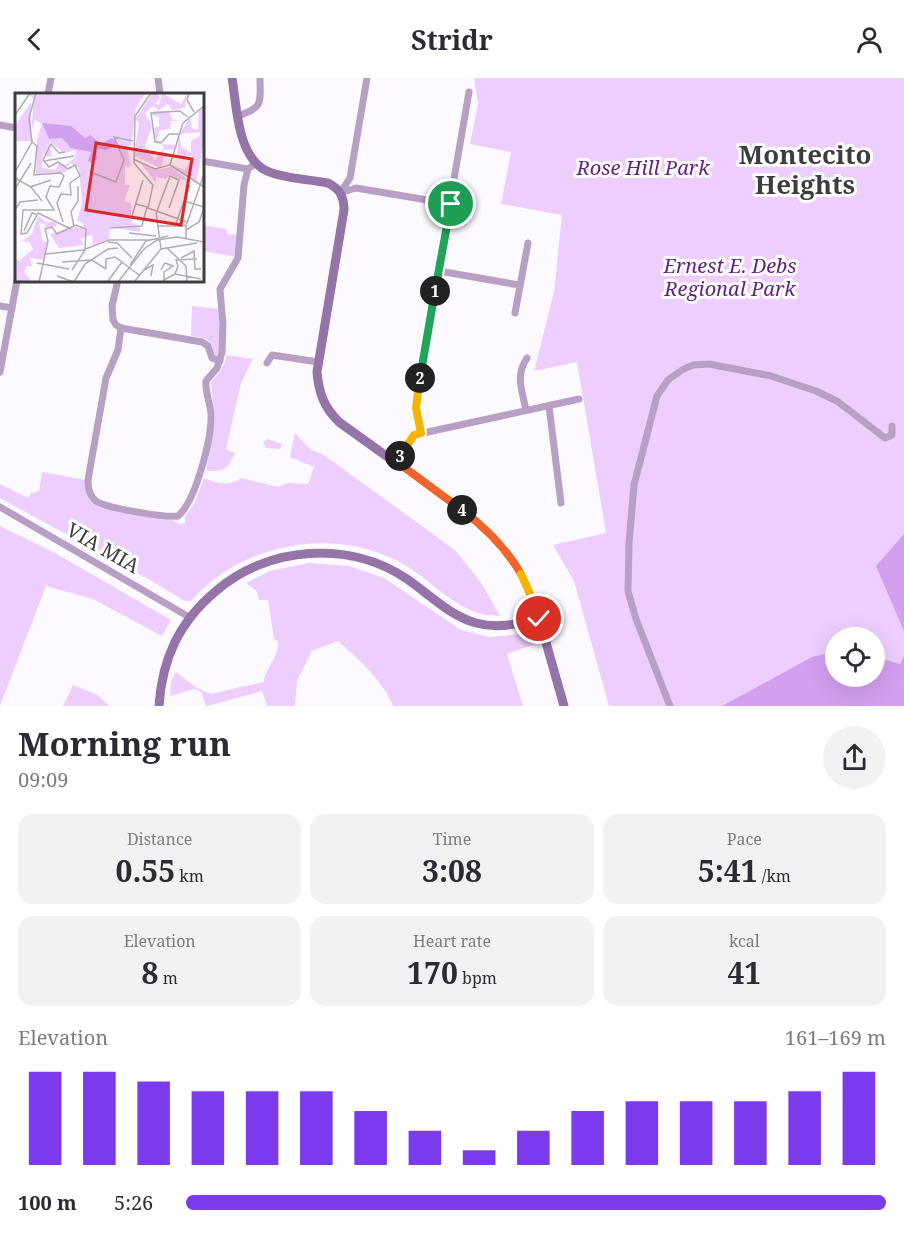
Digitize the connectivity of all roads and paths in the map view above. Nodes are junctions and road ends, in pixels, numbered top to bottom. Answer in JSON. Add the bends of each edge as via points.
{"nodes":[{"id":1,"x":51,"y":78,"type":"edge"},
{"id":2,"x":158,"y":78,"type":"edge"},
{"id":3,"x":232,"y":78,"type":"edge"},
{"id":4,"x":260,"y":78,"type":"edge"},
{"id":5,"x":367,"y":78,"type":"edge"},
{"id":6,"x":470,"y":92,"type":"dead end"},
{"id":7,"x":48,"y":93,"type":"edge"},
{"id":8,"x":160,"y":93,"type":"edge"},
{"id":9,"x":238,"y":116,"type":"junction"},
{"id":10,"x":0,"y":125,"type":"edge"},
{"id":11,"x":15,"y":128,"type":"edge"},
{"id":12,"x":204,"y":161,"type":"edge"},
{"id":13,"x":252,"y":166,"type":"junction"},
{"id":14,"x":340,"y":193,"type":"junction"},
{"id":15,"x":451,"y":204,"type":"junction"},
{"id":16,"x":528,"y":243,"type":"dead end"},
{"id":17,"x":439,"y":271,"type":"junction"},
{"id":18,"x":17,"y":282,"type":"edge"},
{"id":19,"x":118,"y":282,"type":"edge"},
{"id":20,"x":519,"y":285,"type":"junction"},
{"id":21,"x":0,"y":306,"type":"edge"},
{"id":22,"x":12,"y":308,"type":"junction"},
{"id":23,"x":514,"y":313,"type":"dead end"},
{"id":24,"x":121,"y":328,"type":"junction"},
{"id":25,"x":526,"y":358,"type":"dead end"},
{"id":26,"x":220,"y":361,"type":"junction"},
{"id":27,"x":318,"y":362,"type":"junction"},
{"id":28,"x":267,"y":363,"type":"dead end"},
{"id":29,"x":0,"y":372,"type":"edge"},
{"id":30,"x":579,"y":399,"type":"dead end"},
{"id":31,"x":549,"y":406,"type":"junction"},
{"id":32,"x":526,"y":410,"type":"junction"},
{"id":33,"x":892,"y":426,"type":"dead end"},
{"id":34,"x":421,"y":433,"type":"junction"},
{"id":35,"x":397,"y":462,"type":"junction"},
{"id":36,"x":561,"y":503,"type":"dead end"},
{"id":37,"x":0,"y":507,"type":"edge"},
{"id":38,"x":189,"y":617,"type":"junction"},
{"id":39,"x":539,"y":619,"type":"junction"},
{"id":40,"x":159,"y":706,"type":"edge"},
{"id":41,"x":564,"y":706,"type":"edge"},
{"id":42,"x":670,"y":706,"type":"edge"}],
"edges":[{"from":1,"to":7,"type":"street"},
{"from":2,"to":8,"type":"street"},
{"from":3,"to":9,"type":"street"},
{"from":4,"to":9,"type":"street","via":[[260,102],[254,111]]},
{"from":5,"to":14,"type":"street","via":[[350,178]]},
{"from":6,"to":15,"type":"street"},
{"from":9,"to":13,"type":"street"},
{"from":10,"to":11,"type":"street"},
{"from":12,"to":13,"type":"street"},
{"from":13,"to":14,"type":"street","via":[[328,183]]},
{"from":13,"to":26,"type":"street","via":[[244,185],[238,258],[219,289],[224,341]]},
{"from":14,"to":15,"type":"street","via":[[357,188]]},
{"from":14,"to":27,"type":"street","via":[[344,210]]},
{"from":15,"to":17,"type":"street"},
{"from":16,"to":20,"type":"street"},
{"from":17,"to":20,"type":"street"},
{"from":17,"to":34,"type":"street","via":[[416,400]]},
{"from":18,"to":22,"type":"street"},
{"from":19,"to":24,"type":"street","via":[[112,315]]},
{"from":20,"to":23,"type":"street"},
{"from":21,"to":22,"type":"street"},
{"from":22,"to":29,"type":"street"},
{"from":24,"to":26,"type":"street","via":[[202,342],[208,345],[212,358]]},
{"from":24,"to":26,"type":"street","via":[[118,350],[106,378],[88,480],[92,496],[106,505],[168,517],[178,516],[189,503],[201,473],[211,418],[206,381]]},
{"from":25,"to":32,"type":"street","via":[[519,376]]},
{"from":27,"to":28,"type":"street","via":[[272,355]]},
{"from":27,"to":35,"type":"street","via":[[318,384],[324,405],[339,422]]},
{"from":30,"to":31,"type":"street"},
{"from":31,"to":32,"type":"street"},
{"from":31,"to":36,"type":"street"},
{"from":32,"to":34,"type":"street"},
{"from":33,"to":42,"type":"street","via":[[892,435],[885,438],[837,401],[816,391],[771,376],[709,364],[681,370],[663,387],[637,467],[627,583],[630,604]]},
{"from":34,"to":35,"type":"street","via":[[414,435]]},
{"from":35,"to":39,"type":"street","via":[[478,522],[505,550],[525,581]]},
{"from":37,"to":38,"type":"street","name":"VIA MIA"},
{"from":38,"to":39,"type":"street","via":[[223,584],[249,569],[277,558],[322,553],[365,559],[389,568],[454,614],[474,623],[499,626]]},
{"from":38,"to":40,"type":"street","via":[[169,656]]},
{"from":39,"to":41,"type":"street"}]}
